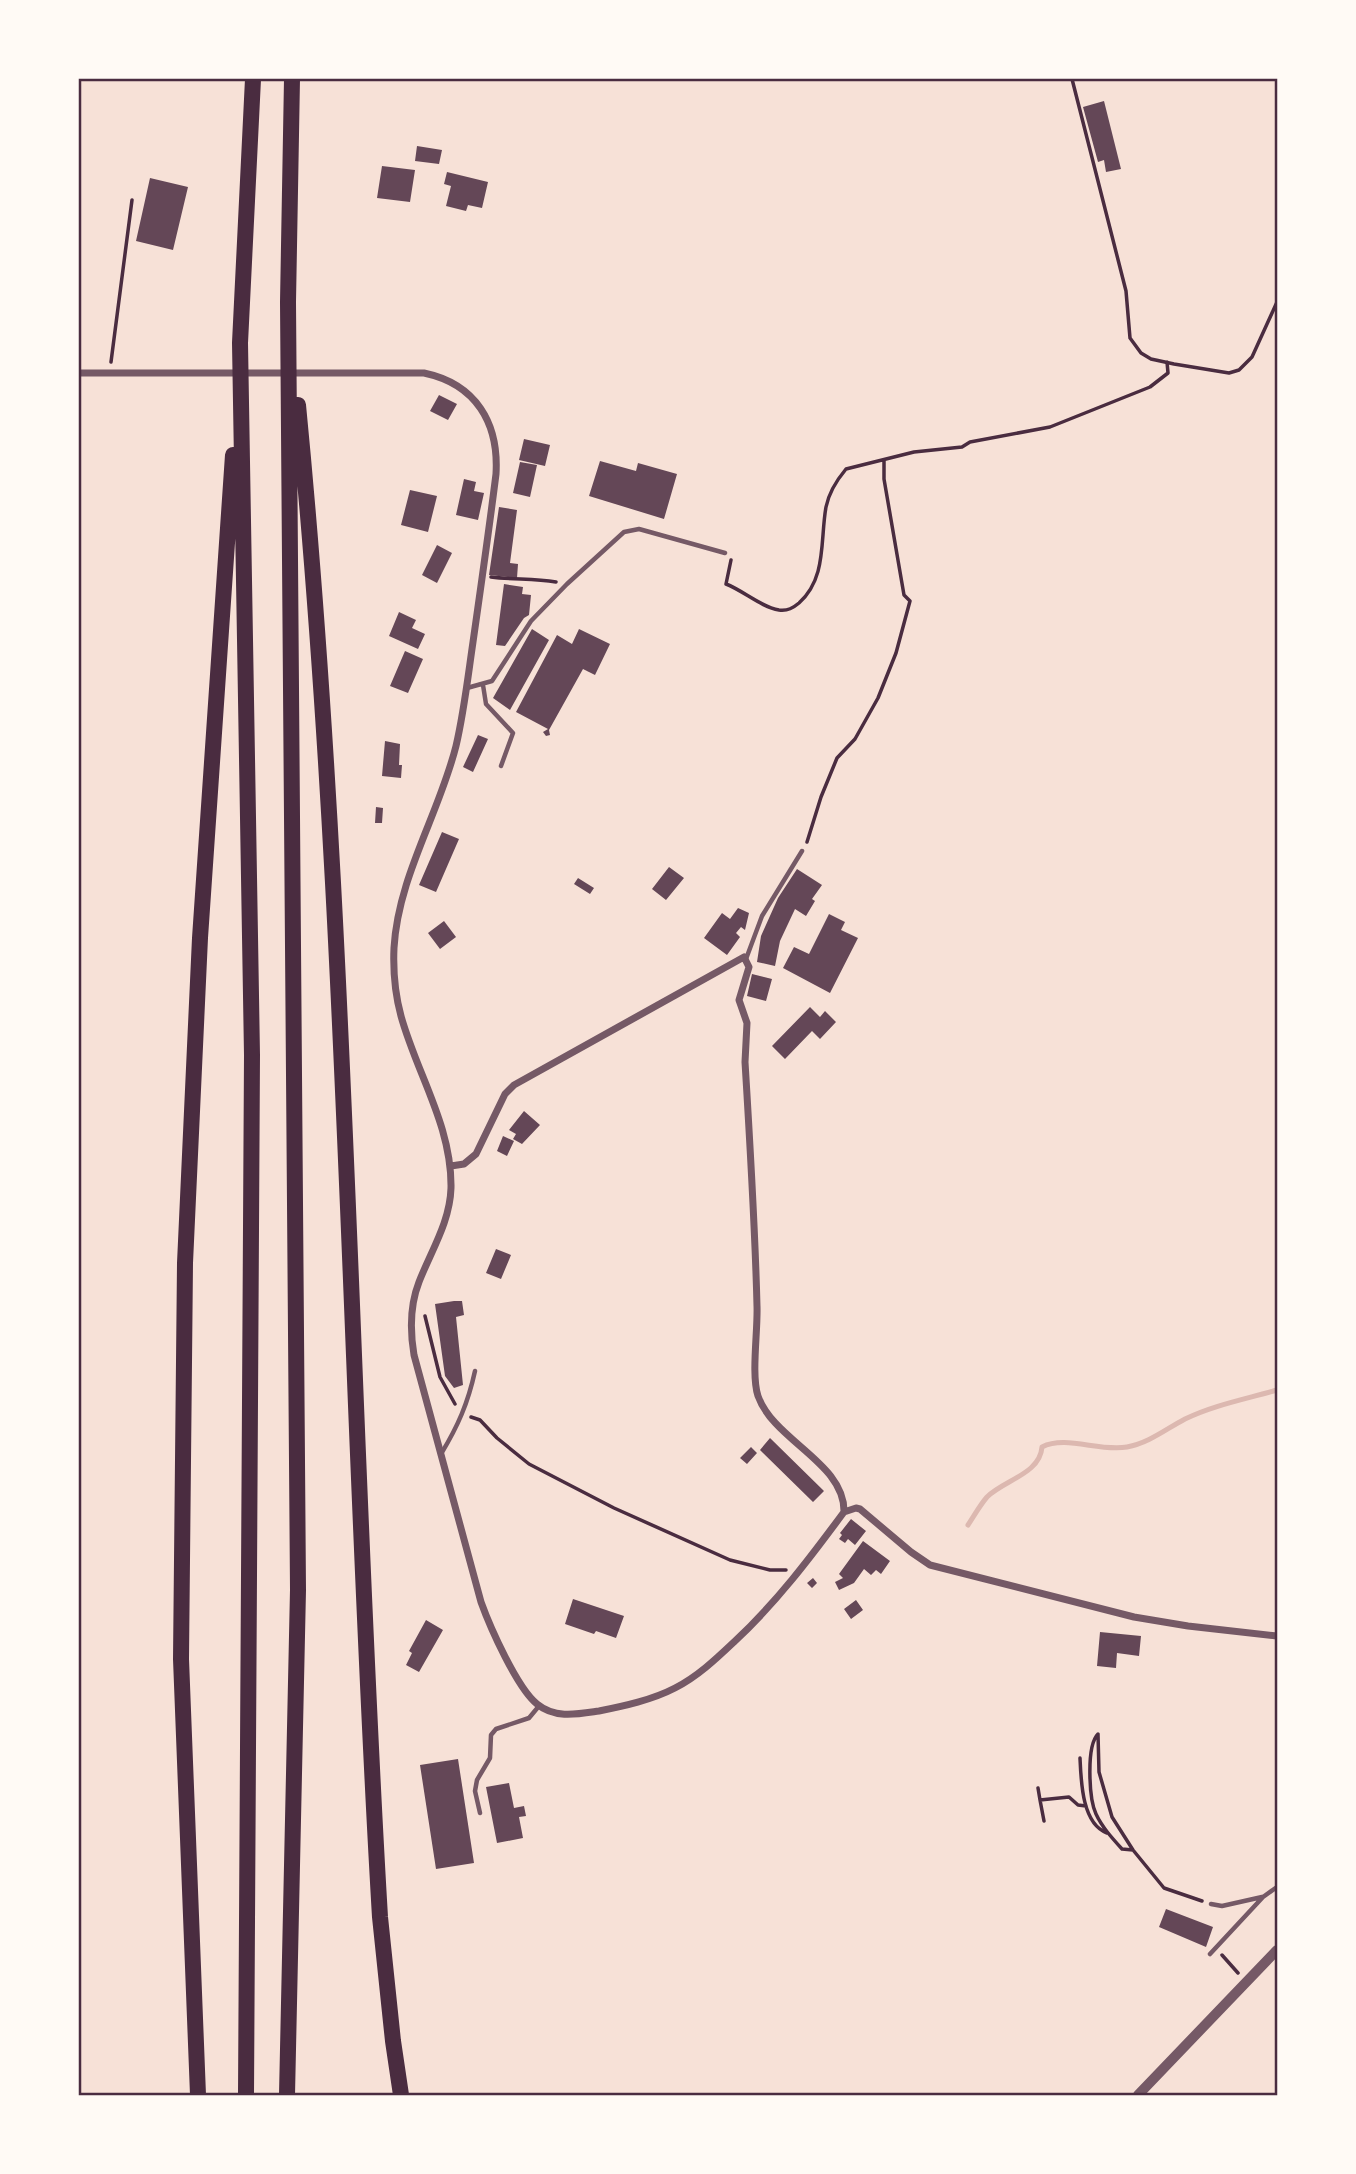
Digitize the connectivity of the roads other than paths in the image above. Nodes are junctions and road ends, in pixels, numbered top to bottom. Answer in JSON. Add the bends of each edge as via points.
{"nodes":[{"id":1,"x":253,"y":79,"type":"edge"},
{"id":2,"x":292,"y":79,"type":"edge"},
{"id":3,"x":288,"y":302,"type":"junction"},
{"id":4,"x":240,"y":343,"type":"junction"},
{"id":5,"x":79,"y":373,"type":"edge"},
{"id":6,"x":725,"y":553,"type":"road end"},
{"id":7,"x":483,"y":685,"type":"junction"},
{"id":8,"x":466,"y":688,"type":"junction"},
{"id":9,"x":501,"y":766,"type":"dead end"},
{"id":10,"x":802,"y":851,"type":"road end"},
{"id":11,"x":747,"y":959,"type":"junction"},
{"id":12,"x":451,"y":1166,"type":"junction"},
{"id":13,"x":475,"y":1371,"type":"dead end"},
{"id":14,"x":440,"y":1455,"type":"junction"},
{"id":15,"x":844,"y":1512,"type":"junction"},
{"id":16,"x":1277,"y":1636,"type":"edge"},
{"id":17,"x":539,"y":1706,"type":"junction"},
{"id":18,"x":480,"y":1813,"type":"dead end"},
{"id":19,"x":1277,"y":1887,"type":"edge"},
{"id":20,"x":1263,"y":1897,"type":"junction"},
{"id":21,"x":1211,"y":1904,"type":"road end"},
{"id":22,"x":1277,"y":1950,"type":"edge"},
{"id":23,"x":1210,"y":1954,"type":"dead end"},
{"id":24,"x":198,"y":2095,"type":"edge"},
{"id":25,"x":246,"y":2095,"type":"edge"},
{"id":26,"x":287,"y":2095,"type":"edge"},
{"id":27,"x":401,"y":2095,"type":"edge"},
{"id":28,"x":1138,"y":2095,"type":"edge"}],
"edges":[{"from":1,"to":4,"type":"highway"},
{"from":2,"to":3,"type":"highway"},
{"from":3,"to":26,"type":"highway","via":[[298,1590]]},
{"from":3,"to":27,"type":"highway","via":[[314,572],[335,905],[380,1917]]},
{"from":4,"to":24,"type":"highway","via":[[200,938],[185,1263],[181,1659]]},
{"from":4,"to":25,"type":"highway","via":[[252,1055]]},
{"from":5,"to":8,"type":"street","via":[[416,372],[439,376],[459,387],[483,412],[493,433],[497,460]]},
{"from":6,"to":7,"type":"lane","via":[[632,529],[624,532],[531,621],[498,675]]},
{"from":7,"to":8,"type":"lane"},
{"from":7,"to":9,"type":"lane","via":[[486,704],[513,733]]},
{"from":8,"to":12,"type":"street","via":[[452,757],[400,906],[394,947],[401,1018],[443,1128]]},
{"from":10,"to":11,"type":"lane","via":[[772,895]]},
{"from":11,"to":12,"type":"street","via":[[514,1085],[505,1094],[476,1154],[464,1164]]},
{"from":11,"to":15,"type":"street","via":[[739,1000],[747,1023],[756,1387],[769,1415],[835,1482],[844,1498]]},
{"from":12,"to":14,"type":"street","via":[[449,1208],[412,1313],[412,1345]]},
{"from":13,"to":14,"type":"lane","via":[[463,1414]]},
{"from":14,"to":17,"type":"street","via":[[485,1614],[525,1690]]},
{"from":15,"to":16,"type":"street","via":[[860,1509],[923,1561],[968,1576],[1156,1622]]},
{"from":15,"to":17,"type":"street","via":[[797,1576],[748,1629],[677,1687],[618,1707],[571,1715]]},
{"from":17,"to":18,"type":"lane","via":[[529,1718],[491,1735],[490,1758],[475,1791]]},
{"from":19,"to":20,"type":"lane"},
{"from":20,"to":21,"type":"lane"},
{"from":20,"to":23,"type":"lane"},
{"from":22,"to":28,"type":"street"}]}
